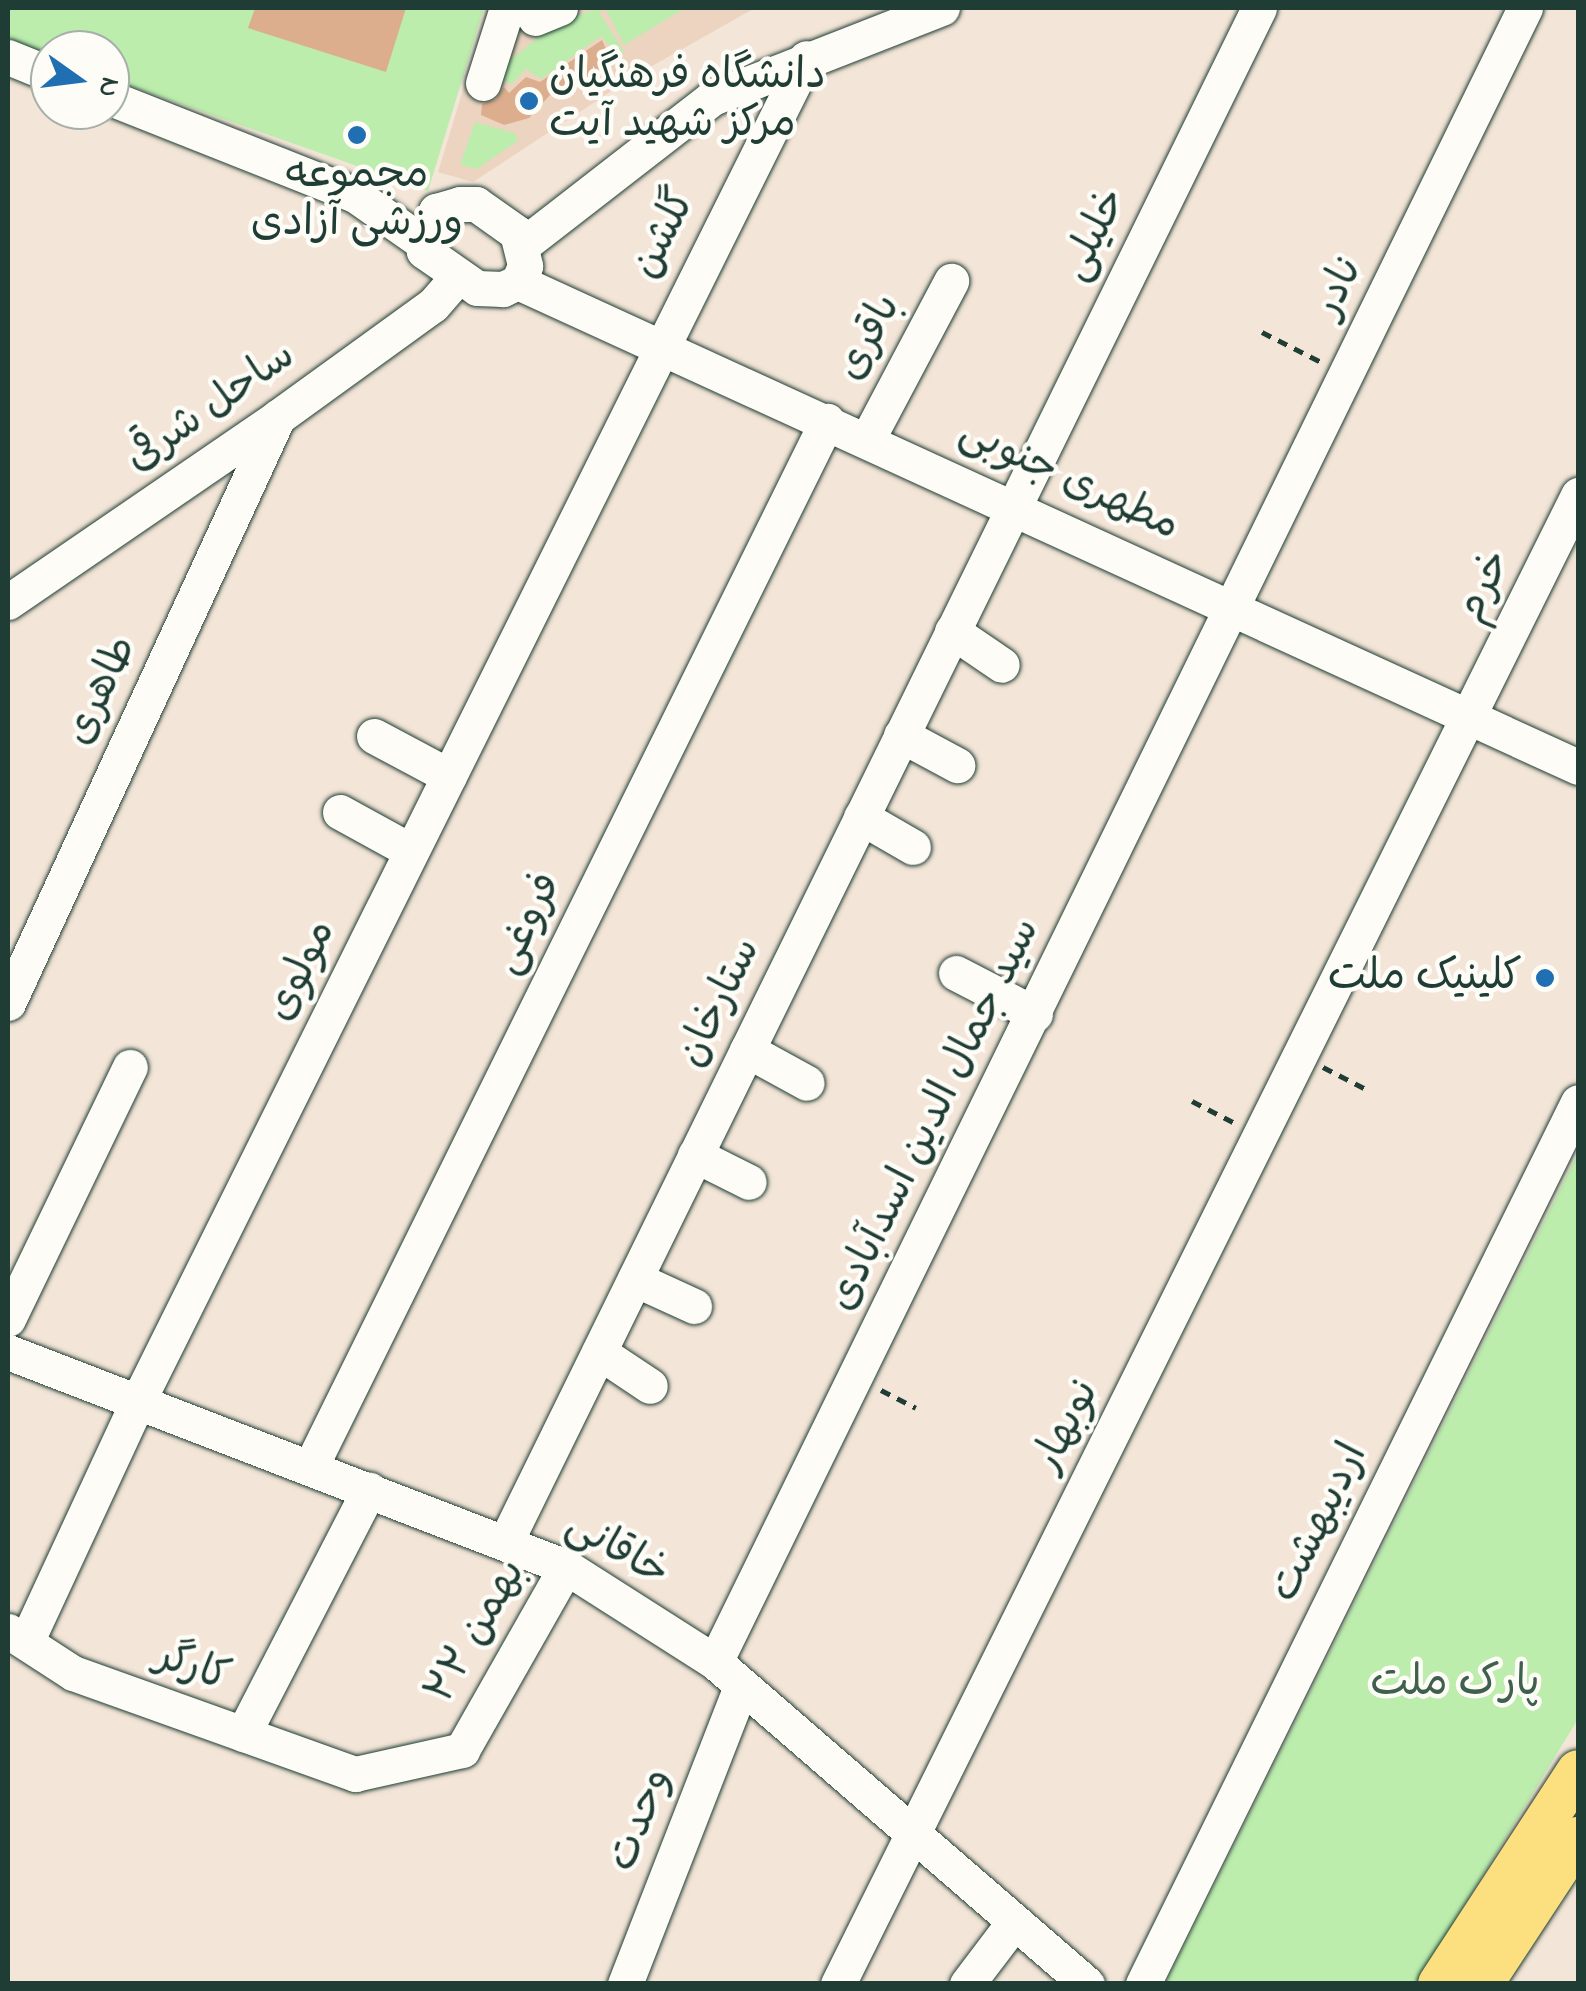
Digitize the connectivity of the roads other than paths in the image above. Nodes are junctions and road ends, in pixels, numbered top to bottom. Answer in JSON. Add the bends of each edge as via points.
{"nodes":[{"id":1,"x":507,"y":8,"type":"edge"},
{"id":2,"x":538,"y":8,"type":"edge"},
{"id":3,"x":560,"y":8,"type":"edge"},
{"id":4,"x":942,"y":8,"type":"edge"},
{"id":5,"x":1259,"y":8,"type":"edge"},
{"id":6,"x":1525,"y":8,"type":"edge"},
{"id":7,"x":806,"y":58,"type":"junction"},
{"id":8,"x":483,"y":83,"type":"dead end"},
{"id":9,"x":130,"y":106,"type":"edge"},
{"id":10,"x":355,"y":195,"type":"junction"},
{"id":11,"x":445,"y":208,"type":"junction"},
{"id":12,"x":422,"y":242,"type":"junction"},
{"id":13,"x":524,"y":244,"type":"junction"},
{"id":14,"x":457,"y":277,"type":"junction"},
{"id":15,"x":952,"y":281,"type":"dead end"},
{"id":16,"x":518,"y":282,"type":"junction"},
{"id":17,"x":658,"y":345,"type":"junction"},
{"id":18,"x":278,"y":418,"type":"junction"},
{"id":19,"x":826,"y":421,"type":"junction"},
{"id":20,"x":868,"y":438,"type":"junction"},
{"id":21,"x":1578,"y":495,"type":"edge"},
{"id":22,"x":1011,"y":503,"type":"junction"},
{"id":23,"x":8,"y":602,"type":"edge"},
{"id":24,"x":1236,"y":606,"type":"junction"},
{"id":25,"x":952,"y":631,"type":"junction"},
{"id":26,"x":1002,"y":665,"type":"dead end"},
{"id":27,"x":1473,"y":718,"type":"junction"},
{"id":28,"x":901,"y":735,"type":"junction"},
{"id":29,"x":374,"y":736,"type":"dead end"},
{"id":30,"x":958,"y":765,"type":"dead end"},
{"id":31,"x":1578,"y":767,"type":"edge"},
{"id":32,"x":449,"y":776,"type":"junction"},
{"id":33,"x":340,"y":812,"type":"dead end"},
{"id":34,"x":861,"y":817,"type":"junction"},
{"id":35,"x":913,"y":847,"type":"dead end"},
{"id":36,"x":412,"y":852,"type":"junction"},
{"id":37,"x":956,"y":974,"type":"dead end"},
{"id":38,"x":8,"y":1003,"type":"edge"},
{"id":39,"x":1035,"y":1014,"type":"junction"},
{"id":40,"x":747,"y":1050,"type":"junction"},
{"id":41,"x":130,"y":1066,"type":"dead end"},
{"id":42,"x":807,"y":1083,"type":"dead end"},
{"id":43,"x":1578,"y":1102,"type":"edge"},
{"id":44,"x":695,"y":1155,"type":"junction"},
{"id":45,"x":750,"y":1182,"type":"dead end"},
{"id":46,"x":635,"y":1279,"type":"junction"},
{"id":47,"x":694,"y":1306,"type":"dead end"},
{"id":48,"x":8,"y":1319,"type":"edge"},
{"id":49,"x":8,"y":1352,"type":"edge"},
{"id":50,"x":599,"y":1352,"type":"junction"},
{"id":51,"x":650,"y":1386,"type":"dead end"},
{"id":52,"x":138,"y":1404,"type":"junction"},
{"id":53,"x":310,"y":1468,"type":"junction"},
{"id":54,"x":369,"y":1490,"type":"junction"},
{"id":55,"x":506,"y":1541,"type":"junction"},
{"id":56,"x":566,"y":1566,"type":"junction"},
{"id":57,"x":18,"y":1634,"type":"edge"},
{"id":58,"x":715,"y":1662,"type":"junction"},
{"id":59,"x":740,"y":1688,"type":"junction"},
{"id":60,"x":243,"y":1734,"type":"junction"},
{"id":61,"x":1578,"y":1772,"type":"edge"},
{"id":62,"x":355,"y":1774,"type":"joint"},
{"id":63,"x":912,"y":1837,"type":"junction"},
{"id":64,"x":1574,"y":1856,"type":"edge"},
{"id":65,"x":1014,"y":1922,"type":"junction"},
{"id":66,"x":625,"y":1984,"type":"edge"},
{"id":67,"x":838,"y":1984,"type":"edge"},
{"id":68,"x":967,"y":1984,"type":"edge"},
{"id":69,"x":1088,"y":1984,"type":"edge"},
{"id":70,"x":1143,"y":1984,"type":"edge"},
{"id":71,"x":1439,"y":1984,"type":"edge"},
{"id":72,"x":1482,"y":1984,"type":"edge"}],
"edges":[{"from":1,"to":8,"type":"street"},
{"from":2,"to":3,"type":"street","via":[[535,18]]},
{"from":4,"to":7,"type":"street"},
{"from":5,"to":22,"type":"street","name":"خلیلی"},
{"from":6,"to":24,"type":"street","name":"نادر"},
{"from":7,"to":13,"type":"street","via":[[712,98]]},
{"from":7,"to":17,"type":"street","name":"گلشن"},
{"from":9,"to":10,"type":"street"},
{"from":10,"to":11,"type":"street"},
{"from":10,"to":12,"type":"street"},
{"from":11,"to":12,"type":"street","via":[[436,211]]},
{"from":11,"to":13,"type":"street","via":[[476,204],[507,222]]},
{"from":12,"to":14,"type":"street"},
{"from":13,"to":16,"type":"street"},
{"from":14,"to":16,"type":"street","via":[[490,290]]},
{"from":14,"to":18,"type":"street","name":"ساحل شرقی","via":[[433,305]]},
{"from":15,"to":20,"type":"street","name":"باقری"},
{"from":16,"to":17,"type":"street","name":"مطهری جنوبی"},
{"from":17,"to":19,"type":"street","name":"مطهری جنوبی"},
{"from":17,"to":32,"type":"street","name":"مولوی"},
{"from":18,"to":23,"type":"street","name":"ساحل شرقی"},
{"from":18,"to":38,"type":"street","name":"طاهری"},
{"from":19,"to":20,"type":"street","name":"مطهری جنوبی"},
{"from":19,"to":53,"type":"street","name":"فروغی"},
{"from":20,"to":22,"type":"street","name":"مطهری جنوبی"},
{"from":21,"to":27,"type":"street","name":"خرم"},
{"from":22,"to":24,"type":"street","name":"مطهری جنوبی"},
{"from":22,"to":25,"type":"street","name":"ستارخان"},
{"from":24,"to":27,"type":"street","name":"مطهری جنوبی"},
{"from":24,"to":39,"type":"street","name":"سید جمال الدین اسدآبادی"},
{"from":25,"to":26,"type":"street"},
{"from":25,"to":28,"type":"street","name":"ستارخان"},
{"from":27,"to":31,"type":"street","name":"مطهری جنوبی"},
{"from":27,"to":63,"type":"street","name":"نوبهار"},
{"from":28,"to":30,"type":"street"},
{"from":28,"to":34,"type":"street","name":"ستارخان"},
{"from":29,"to":32,"type":"street"},
{"from":32,"to":36,"type":"street","name":"مولوی"},
{"from":33,"to":36,"type":"street"},
{"from":34,"to":35,"type":"street"},
{"from":34,"to":40,"type":"street","name":"ستارخان"},
{"from":36,"to":52,"type":"street","name":"مولوی"},
{"from":37,"to":39,"type":"street"},
{"from":39,"to":58,"type":"street","name":"سید جمال الدین اسدآبادی"},
{"from":40,"to":42,"type":"street"},
{"from":40,"to":44,"type":"street","name":"ستارخان"},
{"from":41,"to":48,"type":"street"},
{"from":43,"to":70,"type":"street","name":"اردیبهشت"},
{"from":44,"to":45,"type":"street"},
{"from":44,"to":46,"type":"street","name":"ستارخان"},
{"from":46,"to":47,"type":"street"},
{"from":46,"to":50,"type":"street","name":"ستارخان"},
{"from":49,"to":52,"type":"street","name":"خاقانی"},
{"from":50,"to":51,"type":"street"},
{"from":50,"to":55,"type":"street","name":"ستارخان"},
{"from":52,"to":53,"type":"street","name":"خاقانی"},
{"from":52,"to":57,"type":"street","name":"مولوی"},
{"from":53,"to":54,"type":"street","name":"خاقانی"},
{"from":54,"to":55,"type":"street","name":"خاقانی"},
{"from":54,"to":60,"type":"street"},
{"from":55,"to":56,"type":"street","name":"خاقانی"},
{"from":56,"to":58,"type":"street","name":"خاقانی"},
{"from":56,"to":62,"type":"street","name":"۲۲ بهمن","via":[[462,1750]]},
{"from":57,"to":60,"type":"street","name":"کارگر","via":[[73,1673]]},
{"from":58,"to":59,"type":"street","name":"خاقانی"},
{"from":59,"to":63,"type":"street","name":"خاقانی"},
{"from":59,"to":66,"type":"street","name":"وحدت"},
{"from":60,"to":62,"type":"street","name":"کارگر"},
{"from":61,"to":71,"type":"main road"},
{"from":63,"to":65,"type":"street","name":"خاقانی"},
{"from":63,"to":67,"type":"street","name":"نوبهار"},
{"from":64,"to":72,"type":"main road"},
{"from":65,"to":68,"type":"street"},
{"from":65,"to":69,"type":"street","name":"خاقانی"}]}
